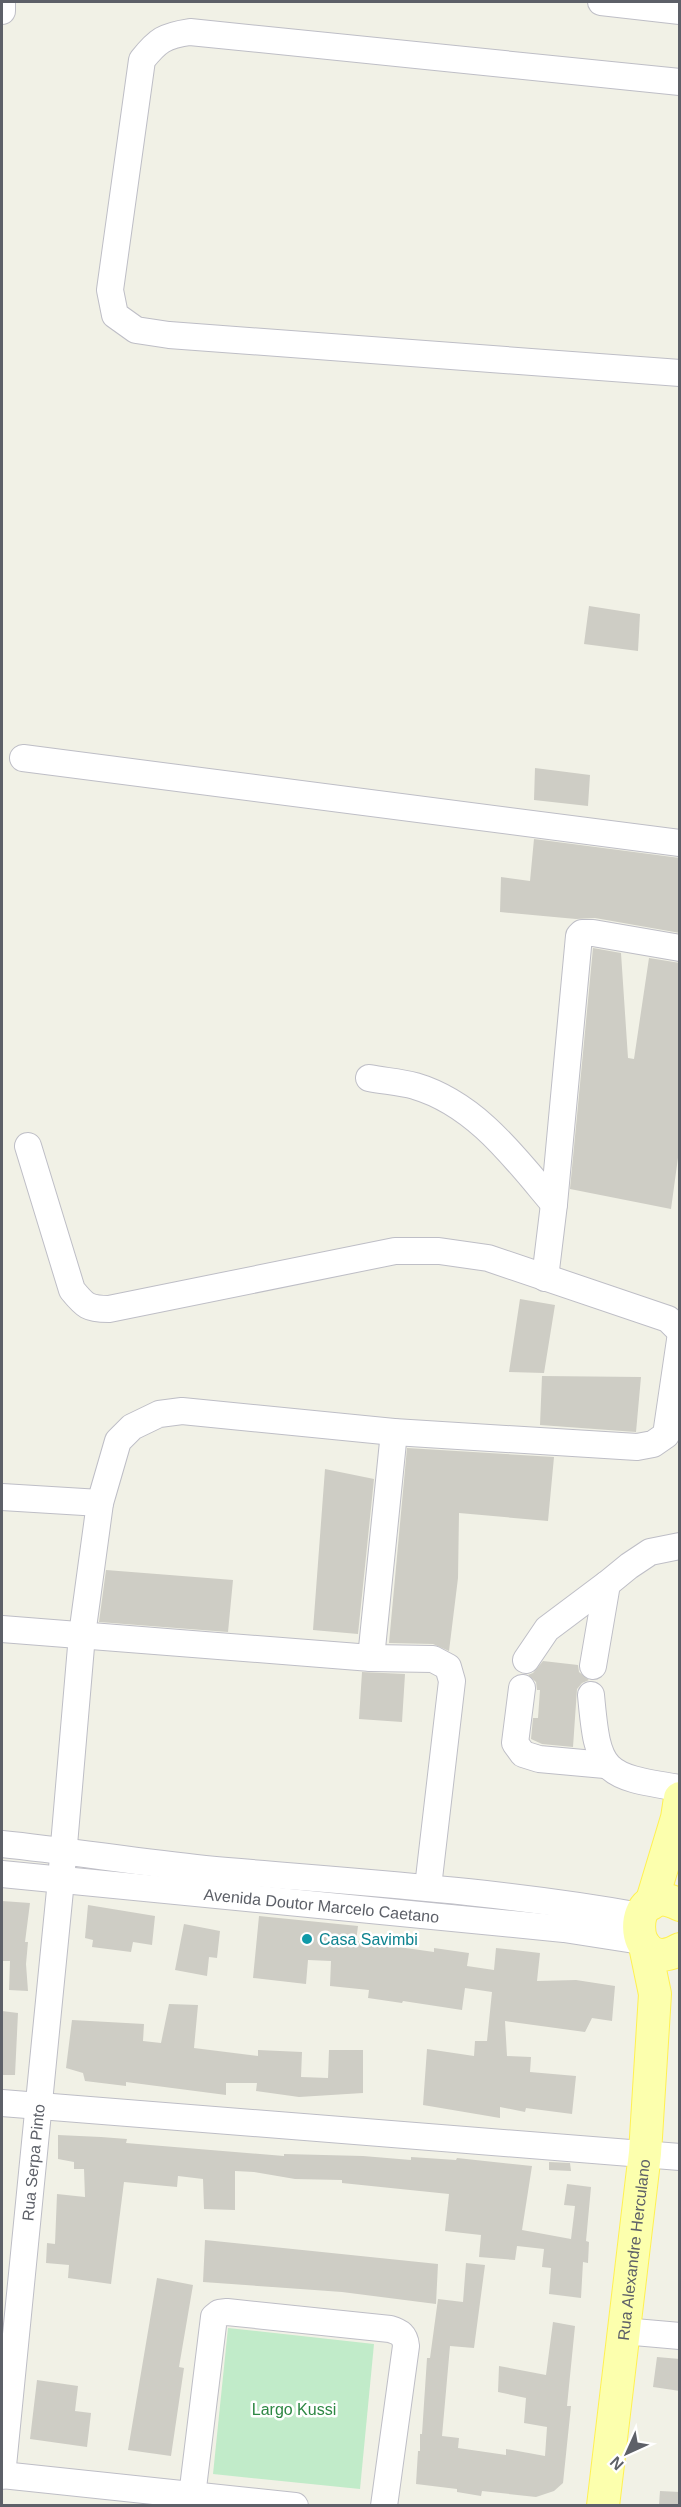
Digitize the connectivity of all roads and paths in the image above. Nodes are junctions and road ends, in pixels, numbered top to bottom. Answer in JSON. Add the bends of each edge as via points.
{"nodes":[{"id":1,"x":2,"y":2,"type":"edge"},
{"id":2,"x":601,"y":2,"type":"edge"},
{"id":3,"x":2,"y":11,"type":"edge"},
{"id":4,"x":680,"y":11,"type":"edge"},
{"id":5,"x":680,"y":82,"type":"edge"},
{"id":6,"x":680,"y":374,"type":"edge"},
{"id":7,"x":23,"y":758,"type":"dead end"},
{"id":8,"x":680,"y":843,"type":"edge"},
{"id":9,"x":680,"y":948,"type":"edge"},
{"id":10,"x":369,"y":1078,"type":"dead end"},
{"id":11,"x":28,"y":1146,"type":"dead end"},
{"id":12,"x":554,"y":1204,"type":"junction"},
{"id":13,"x":545,"y":1278,"type":"junction"},
{"id":14,"x":680,"y":1331,"type":"edge"},
{"id":15,"x":680,"y":1340,"type":"edge"},
{"id":16,"x":394,"y":1432,"type":"junction"},
{"id":17,"x":2,"y":1497,"type":"edge"},
{"id":18,"x":100,"y":1503,"type":"junction"},
{"id":19,"x":680,"y":1546,"type":"edge"},
{"id":20,"x":607,"y":1584,"type":"junction"},
{"id":21,"x":2,"y":1629,"type":"edge"},
{"id":22,"x":82,"y":1635,"type":"junction"},
{"id":23,"x":371,"y":1658,"type":"junction"},
{"id":24,"x":526,"y":1660,"type":"dead end"},
{"id":25,"x":593,"y":1666,"type":"dead end"},
{"id":26,"x":522,"y":1688,"type":"dead end"},
{"id":27,"x":591,"y":1695,"type":"dead end"},
{"id":28,"x":605,"y":1766,"type":"junction"},
{"id":29,"x":679,"y":1808,"type":"edge"},
{"id":30,"x":2,"y":1844,"type":"edge"},
{"id":31,"x":64,"y":1850,"type":"junction"},
{"id":32,"x":2,"y":1874,"type":"edge"},
{"id":33,"x":62,"y":1880,"type":"junction"},
{"id":34,"x":428,"y":1887,"type":"junction"},
{"id":35,"x":651,"y":1922,"type":"edge"},
{"id":36,"x":680,"y":1950,"type":"edge"},
{"id":37,"x":655,"y":1994,"type":"junction"},
{"id":38,"x":2,"y":2103,"type":"edge"},
{"id":39,"x":38,"y":2107,"type":"junction"},
{"id":40,"x":645,"y":2153,"type":"junction"},
{"id":41,"x":680,"y":2157,"type":"edge"},
{"id":42,"x":10,"y":2310,"type":"edge"},
{"id":43,"x":623,"y":2331,"type":"junction"},
{"id":44,"x":680,"y":2336,"type":"edge"},
{"id":45,"x":2,"y":2475,"type":"edge"},
{"id":46,"x":192,"y":2496,"type":"junction"},
{"id":47,"x":295,"y":2505,"type":"edge"},
{"id":48,"x":384,"y":2505,"type":"edge"},
{"id":49,"x":603,"y":2505,"type":"edge"}],
"edges":[{"from":1,"to":3,"type":"street"},
{"from":2,"to":4,"type":"street"},
{"from":5,"to":6,"type":"street","via":[[190,32],[171,35],[156,42],[142,60],[110,290],[115,315],[136,330],[169,335]]},
{"from":7,"to":8,"type":"street"},
{"from":9,"to":12,"type":"street","via":[[593,933],[579,936]]},
{"from":10,"to":12,"type":"street","via":[[414,1086],[448,1100],[492,1132]]},
{"from":11,"to":13,"type":"street","via":[[72,1290],[93,1309],[395,1251],[438,1251],[488,1258]]},
{"from":12,"to":13,"type":"street"},
{"from":13,"to":14,"type":"street","via":[[668,1319]]},
{"from":15,"to":16,"type":"street","name":"Rua Serpa Pinto","via":[[666,1435],[653,1443],[637,1447]]},
{"from":16,"to":18,"type":"street","name":"Rua Serpa Pinto","via":[[208,1412],[159,1414],[132,1427],[118,1440]]},
{"from":16,"to":23,"type":"street"},
{"from":17,"to":18,"type":"street"},
{"from":18,"to":22,"type":"street","name":"Rua Serpa Pinto"},
{"from":19,"to":20,"type":"street","via":[[650,1552]]},
{"from":20,"to":24,"type":"street","via":[[547,1629]]},
{"from":20,"to":25,"type":"street"},
{"from":21,"to":22,"type":"street"},
{"from":22,"to":23,"type":"street"},
{"from":22,"to":31,"type":"street","name":"Rua Serpa Pinto"},
{"from":23,"to":34,"type":"street","via":[[433,1659],[448,1667],[452,1681]]},
{"from":26,"to":28,"type":"street","via":[[515,1743],[523,1754],[538,1760]]},
{"from":27,"to":28,"type":"street","via":[[595,1741]]},
{"from":28,"to":29,"type":"street"},
{"from":29,"to":35,"type":"main road"},
{"from":30,"to":31,"type":"street","name":"Avenida Doutor Marcelo Caetano"},
{"from":31,"to":33,"type":"street","name":"Rua Serpa Pinto"},
{"from":31,"to":34,"type":"street","name":"Avenida Doutor Marcelo Caetano","via":[[203,1868]]},
{"from":32,"to":33,"type":"street","name":"Avenida Doutor Marcelo Caetano"},
{"from":33,"to":35,"type":"street","name":"Avenida Doutor Marcelo Caetano","via":[[564,1929]]},
{"from":33,"to":39,"type":"street","name":"Rua Serpa Pinto"},
{"from":34,"to":35,"type":"street","name":"Avenida Doutor Marcelo Caetano","via":[[579,1905]]},
{"from":35,"to":36,"type":"main road","name":"Avenida Doutor Marcelo Caetano","via":[[663,1954]]},
{"from":35,"to":37,"type":"main road","name":"Rua Alexandre Herculano"},
{"from":36,"to":37,"type":"main road","name":"Rua Alexandre Herculano"},
{"from":37,"to":40,"type":"main road","name":"Rua Alexandre Herculano"},
{"from":38,"to":39,"type":"street"},
{"from":39,"to":40,"type":"street"},
{"from":39,"to":42,"type":"street","name":"Rua Serpa Pinto"},
{"from":40,"to":41,"type":"street"},
{"from":40,"to":43,"type":"main road","name":"Rua Alexandre Herculano"},
{"from":42,"to":45,"type":"street","name":"Rua Serpa Pinto"},
{"from":43,"to":44,"type":"street"},
{"from":43,"to":49,"type":"main road","name":"Rua Alexandre Herculano"},
{"from":45,"to":46,"type":"street"},
{"from":46,"to":47,"type":"street"},
{"from":46,"to":48,"type":"street","via":[[214,2317],[227,2312],[390,2329],[405,2339]]}]}
